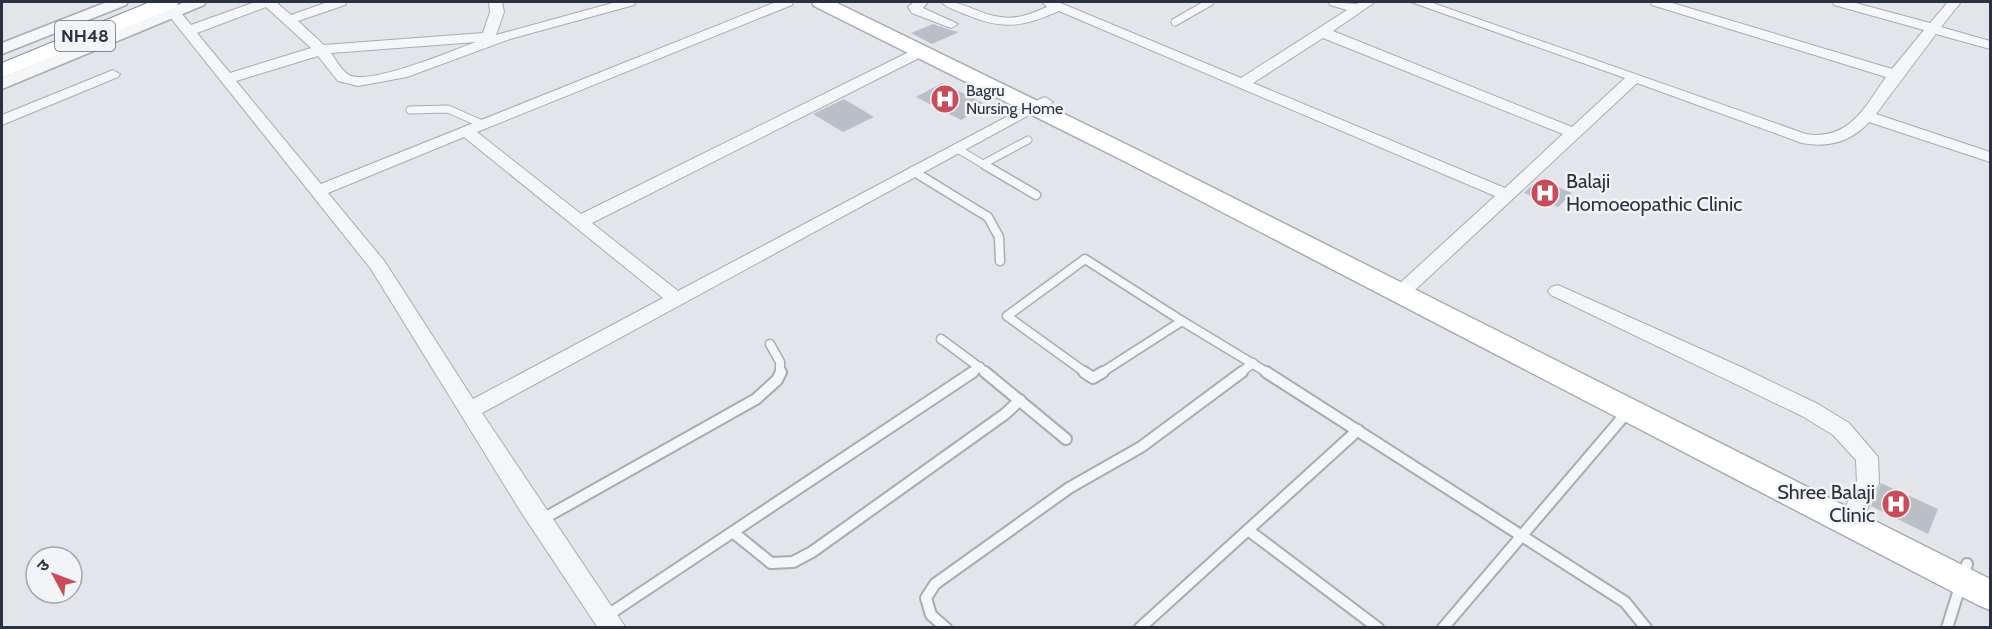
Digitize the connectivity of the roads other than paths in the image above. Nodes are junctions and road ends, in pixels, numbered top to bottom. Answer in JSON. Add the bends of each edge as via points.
{"nodes":[{"id":1,"x":120,"y":2,"type":"edge"},
{"id":2,"x":140,"y":2,"type":"edge"},
{"id":3,"x":198,"y":2,"type":"edge"},
{"id":4,"x":268,"y":2,"type":"edge"},
{"id":5,"x":340,"y":2,"type":"edge"},
{"id":6,"x":495,"y":2,"type":"edge"},
{"id":7,"x":629,"y":2,"type":"edge"},
{"id":8,"x":787,"y":2,"type":"edge"},
{"id":9,"x":821,"y":2,"type":"edge"},
{"id":10,"x":840,"y":2,"type":"edge"},
{"id":11,"x":922,"y":2,"type":"edge"},
{"id":12,"x":948,"y":2,"type":"edge"},
{"id":13,"x":1210,"y":2,"type":"edge"},
{"id":14,"x":1335,"y":2,"type":"edge"},
{"id":15,"x":1418,"y":2,"type":"edge"},
{"id":16,"x":1657,"y":2,"type":"edge"},
{"id":17,"x":1839,"y":2,"type":"edge"},
{"id":18,"x":1955,"y":2,"type":"edge"},
{"id":19,"x":1054,"y":4,"type":"edge"},
{"id":20,"x":1363,"y":5,"type":"edge"},
{"id":21,"x":171,"y":7,"type":"edge"},
{"id":22,"x":288,"y":20,"type":"junction"},
{"id":23,"x":1175,"y":22,"type":"dead end"},
{"id":24,"x":951,"y":24,"type":"dead end"},
{"id":25,"x":1933,"y":28,"type":"junction"},
{"id":26,"x":189,"y":32,"type":"junction"},
{"id":27,"x":1322,"y":32,"type":"junction"},
{"id":28,"x":505,"y":36,"type":"junction"},
{"id":29,"x":488,"y":37,"type":"junction"},
{"id":30,"x":1990,"y":45,"type":"edge"},
{"id":31,"x":2,"y":49,"type":"edge"},
{"id":32,"x":321,"y":50,"type":"junction"},
{"id":33,"x":922,"y":51,"type":"junction"},
{"id":34,"x":2,"y":58,"type":"edge"},
{"id":35,"x":2,"y":70,"type":"edge"},
{"id":36,"x":113,"y":74,"type":"dead end"},
{"id":37,"x":1896,"y":75,"type":"junction"},
{"id":38,"x":1635,"y":77,"type":"junction"},
{"id":39,"x":227,"y":79,"type":"junction"},
{"id":40,"x":1244,"y":83,"type":"junction"},
{"id":41,"x":2,"y":84,"type":"edge"},
{"id":42,"x":1040,"y":105,"type":"junction"},
{"id":43,"x":410,"y":110,"type":"dead end"},
{"id":44,"x":1867,"y":116,"type":"junction"},
{"id":45,"x":2,"y":120,"type":"edge"},
{"id":46,"x":474,"y":128,"type":"junction"},
{"id":47,"x":1574,"y":133,"type":"junction"},
{"id":48,"x":1028,"y":140,"type":"dead end"},
{"id":49,"x":956,"y":148,"type":"junction"},
{"id":50,"x":1990,"y":157,"type":"edge"},
{"id":51,"x":983,"y":164,"type":"junction"},
{"id":52,"x":913,"y":171,"type":"junction"},
{"id":53,"x":317,"y":191,"type":"junction"},
{"id":54,"x":1036,"y":195,"type":"dead end"},
{"id":55,"x":1506,"y":195,"type":"junction"},
{"id":56,"x":579,"y":222,"type":"junction"},
{"id":57,"x":1000,"y":261,"type":"dead end"},
{"id":58,"x":1407,"y":287,"type":"junction"},
{"id":59,"x":1558,"y":291,"type":"dead end"},
{"id":60,"x":676,"y":299,"type":"junction"},
{"id":61,"x":1182,"y":321,"type":"junction"},
{"id":62,"x":941,"y":339,"type":"dead end"},
{"id":63,"x":770,"y":344,"type":"dead end"},
{"id":64,"x":1252,"y":363,"type":"junction"},
{"id":65,"x":980,"y":367,"type":"junction"},
{"id":66,"x":1020,"y":400,"type":"junction"},
{"id":67,"x":1633,"y":406,"type":"junction"},
{"id":68,"x":469,"y":411,"type":"junction"},
{"id":69,"x":1358,"y":430,"type":"junction"},
{"id":70,"x":1066,"y":439,"type":"dead end"},
{"id":71,"x":1856,"y":510,"type":"junction"},
{"id":72,"x":538,"y":521,"type":"junction"},
{"id":73,"x":1248,"y":530,"type":"junction"},
{"id":74,"x":734,"y":533,"type":"junction"},
{"id":75,"x":1522,"y":536,"type":"junction"},
{"id":76,"x":1964,"y":572,"type":"junction"},
{"id":77,"x":1990,"y":577,"type":"edge"},
{"id":78,"x":1990,"y":595,"type":"edge"},
{"id":79,"x":609,"y":622,"type":"edge"},
{"id":80,"x":946,"y":627,"type":"edge"},
{"id":81,"x":1140,"y":627,"type":"edge"},
{"id":82,"x":1378,"y":627,"type":"edge"},
{"id":83,"x":1443,"y":627,"type":"edge"},
{"id":84,"x":1646,"y":627,"type":"edge"},
{"id":85,"x":1947,"y":627,"type":"edge"}],
"edges":[{"from":1,"to":31,"type":"street"},
{"from":2,"to":34,"type":"highway","number":"NH48"},
{"from":3,"to":21,"type":"street"},
{"from":4,"to":22,"type":"street"},
{"from":4,"to":26,"type":"street"},
{"from":5,"to":22,"type":"street"},
{"from":6,"to":29,"type":"street"},
{"from":7,"to":28,"type":"street"},
{"from":8,"to":46,"type":"street"},
{"from":9,"to":33,"type":"main road"},
{"from":10,"to":42,"type":"main road"},
{"from":11,"to":24,"type":"street","via":[[916,10]]},
{"from":12,"to":19,"type":"street","via":[[1005,23],[1026,21]]},
{"from":13,"to":23,"type":"lane"},
{"from":14,"to":20,"type":"street"},
{"from":15,"to":38,"type":"street"},
{"from":16,"to":37,"type":"street"},
{"from":17,"to":25,"type":"street"},
{"from":18,"to":25,"type":"street"},
{"from":19,"to":40,"type":"street"},
{"from":20,"to":27,"type":"street"},
{"from":21,"to":26,"type":"street"},
{"from":21,"to":35,"type":"highway","number":"NH48"},
{"from":21,"to":41,"type":"street"},
{"from":22,"to":32,"type":"street"},
{"from":25,"to":30,"type":"street"},
{"from":25,"to":37,"type":"street"},
{"from":26,"to":39,"type":"street"},
{"from":27,"to":40,"type":"street"},
{"from":27,"to":47,"type":"street"},
{"from":28,"to":29,"type":"street"},
{"from":28,"to":32,"type":"street","via":[[402,74],[358,82],[343,78]]},
{"from":29,"to":32,"type":"street"},
{"from":32,"to":39,"type":"street"},
{"from":33,"to":42,"type":"main road"},
{"from":33,"to":56,"type":"street"},
{"from":36,"to":45,"type":"street"},
{"from":37,"to":44,"type":"street"},
{"from":38,"to":44,"type":"street","via":[[1802,138],[1834,139]]},
{"from":38,"to":47,"type":"street"},
{"from":39,"to":53,"type":"street"},
{"from":40,"to":55,"type":"street"},
{"from":42,"to":49,"type":"street"},
{"from":42,"to":58,"type":"main road"},
{"from":42,"to":67,"type":"main road"},
{"from":43,"to":46,"type":"lane","via":[[458,109]]},
{"from":44,"to":50,"type":"street"},
{"from":46,"to":53,"type":"street"},
{"from":46,"to":56,"type":"street"},
{"from":47,"to":55,"type":"street"},
{"from":48,"to":51,"type":"lane"},
{"from":49,"to":51,"type":"lane"},
{"from":49,"to":52,"type":"street"},
{"from":51,"to":54,"type":"lane"},
{"from":52,"to":57,"type":"lane","via":[[987,217],[999,237]]},
{"from":52,"to":60,"type":"street"},
{"from":53,"to":68,"type":"street","via":[[378,266]]},
{"from":55,"to":58,"type":"street"},
{"from":56,"to":60,"type":"street"},
{"from":58,"to":67,"type":"main road"},
{"from":59,"to":71,"type":"street","via":[[1734,372],[1841,429],[1867,457],[1868,483]]},
{"from":60,"to":68,"type":"street"},
{"from":61,"to":61,"type":"lane","via":[[1093,378],[1007,316],[1085,259]]},
{"from":61,"to":64,"type":"lane"},
{"from":62,"to":65,"type":"lane"},
{"from":63,"to":72,"type":"lane","via":[[782,363],[776,385]]},
{"from":64,"to":69,"type":"lane"},
{"from":64,"to":80,"type":"lane","via":[[1141,447],[1069,488],[935,584],[926,597],[931,615]]},
{"from":65,"to":66,"type":"lane"},
{"from":65,"to":74,"type":"lane"},
{"from":66,"to":70,"type":"lane"},
{"from":66,"to":74,"type":"lane","via":[[793,562],[771,563]]},
{"from":67,"to":71,"type":"main road"},
{"from":67,"to":75,"type":"lane"},
{"from":67,"to":76,"type":"main road"},
{"from":68,"to":72,"type":"street"},
{"from":69,"to":73,"type":"lane"},
{"from":69,"to":75,"type":"lane"},
{"from":71,"to":76,"type":"main road"},
{"from":72,"to":79,"type":"street"},
{"from":73,"to":81,"type":"lane"},
{"from":73,"to":82,"type":"lane"},
{"from":74,"to":79,"type":"lane"},
{"from":75,"to":83,"type":"lane"},
{"from":75,"to":84,"type":"lane","via":[[1625,602]]},
{"from":76,"to":77,"type":"main road"},
{"from":76,"to":78,"type":"main road"},
{"from":76,"to":85,"type":"lane"}]}
